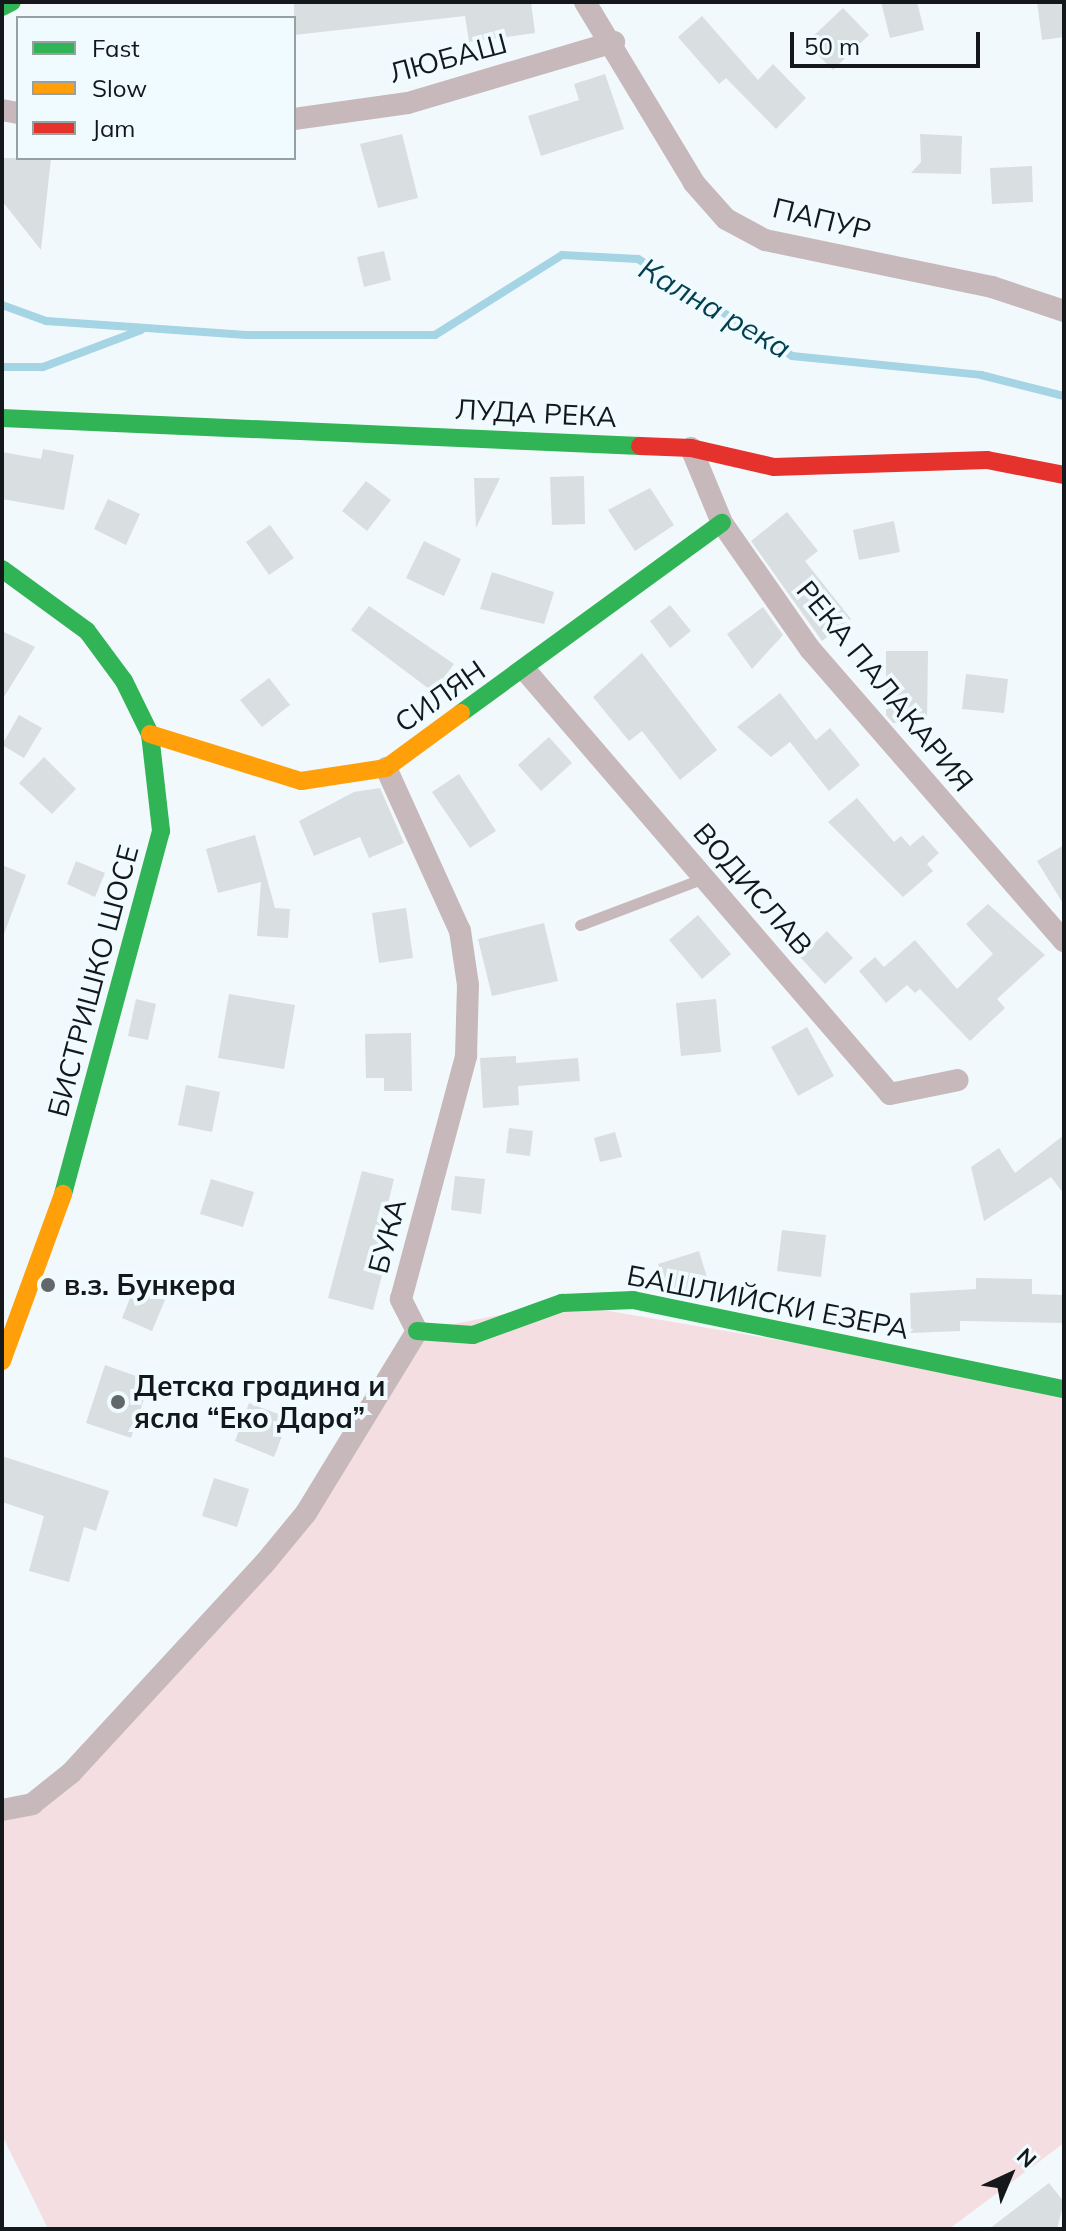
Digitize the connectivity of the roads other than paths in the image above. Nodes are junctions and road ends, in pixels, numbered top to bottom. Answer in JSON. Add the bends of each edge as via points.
{"nodes":[{"id":1,"x":12,"y":2,"type":"edge"},
{"id":2,"x":585,"y":2,"type":"edge"},
{"id":3,"x":2,"y":7,"type":"edge"},
{"id":4,"x":614,"y":42,"type":"junction"},
{"id":5,"x":296,"y":119,"type":"edge"},
{"id":6,"x":1064,"y":311,"type":"edge"},
{"id":7,"x":2,"y":418,"type":"edge"},
{"id":8,"x":691,"y":448,"type":"junction"},
{"id":9,"x":1064,"y":475,"type":"edge"},
{"id":10,"x":722,"y":523,"type":"junction"},
{"id":11,"x":2,"y":569,"type":"edge"},
{"id":12,"x":525,"y":670,"type":"junction"},
{"id":13,"x":150,"y":734,"type":"junction"},
{"id":14,"x":386,"y":768,"type":"junction"},
{"id":15,"x":704,"y":878,"type":"junction"},
{"id":16,"x":580,"y":925,"type":"dead end"},
{"id":17,"x":1064,"y":941,"type":"edge"},
{"id":18,"x":958,"y":1080,"type":"dead end"},
{"id":19,"x":417,"y":1331,"type":"junction"},
{"id":20,"x":2,"y":1361,"type":"edge"},
{"id":21,"x":1064,"y":1389,"type":"edge"},
{"id":22,"x":2,"y":1810,"type":"edge"}],
"edges":[{"from":1,"to":3,"type":"street"},
{"from":2,"to":4,"type":"street","name":"ПАПУР"},
{"from":4,"to":5,"type":"street","name":"ЛЮБАШ","via":[[408,103]]},
{"from":4,"to":6,"type":"street","name":"ПАПУР","via":[[694,183],[726,219],[765,240],[992,287]]},
{"from":7,"to":8,"type":"street","name":"ЛУДА РЕКА"},
{"from":8,"to":9,"type":"street","name":"ЛУДА РЕКА","via":[[774,467],[987,460]]},
{"from":8,"to":10,"type":"street","name":"РЕКА ПАЛАКАРИЯ"},
{"from":10,"to":12,"type":"street","name":"СИЛЯН"},
{"from":10,"to":17,"type":"street","name":"РЕКА ПАЛАКАРИЯ","via":[[810,649]]},
{"from":11,"to":13,"type":"street","name":"БИСТРИШКО ШОСЕ","via":[[87,631],[124,681]]},
{"from":12,"to":14,"type":"street","name":"СИЛЯН"},
{"from":12,"to":15,"type":"street","name":"ВОДИСЛАВ"},
{"from":13,"to":14,"type":"street","name":"СИЛЯН","via":[[301,781]]},
{"from":13,"to":20,"type":"street","name":"БИСТРИШКО ШОСЕ","via":[[160,781],[155,871],[47,1253]]},
{"from":14,"to":19,"type":"street","name":"БУКА","via":[[460,931],[468,985],[466,1056],[401,1299]]},
{"from":15,"to":16,"type":"lane"},
{"from":15,"to":18,"type":"street","name":"ВОДИСЛАВ","via":[[890,1094]]},
{"from":19,"to":21,"type":"street","name":"БАШЛИЙСКИ ЕЗЕРА","via":[[473,1335],[562,1303],[633,1300]]},
{"from":19,"to":22,"type":"street","via":[[306,1513],[264,1564],[71,1773],[32,1804]]}]}
